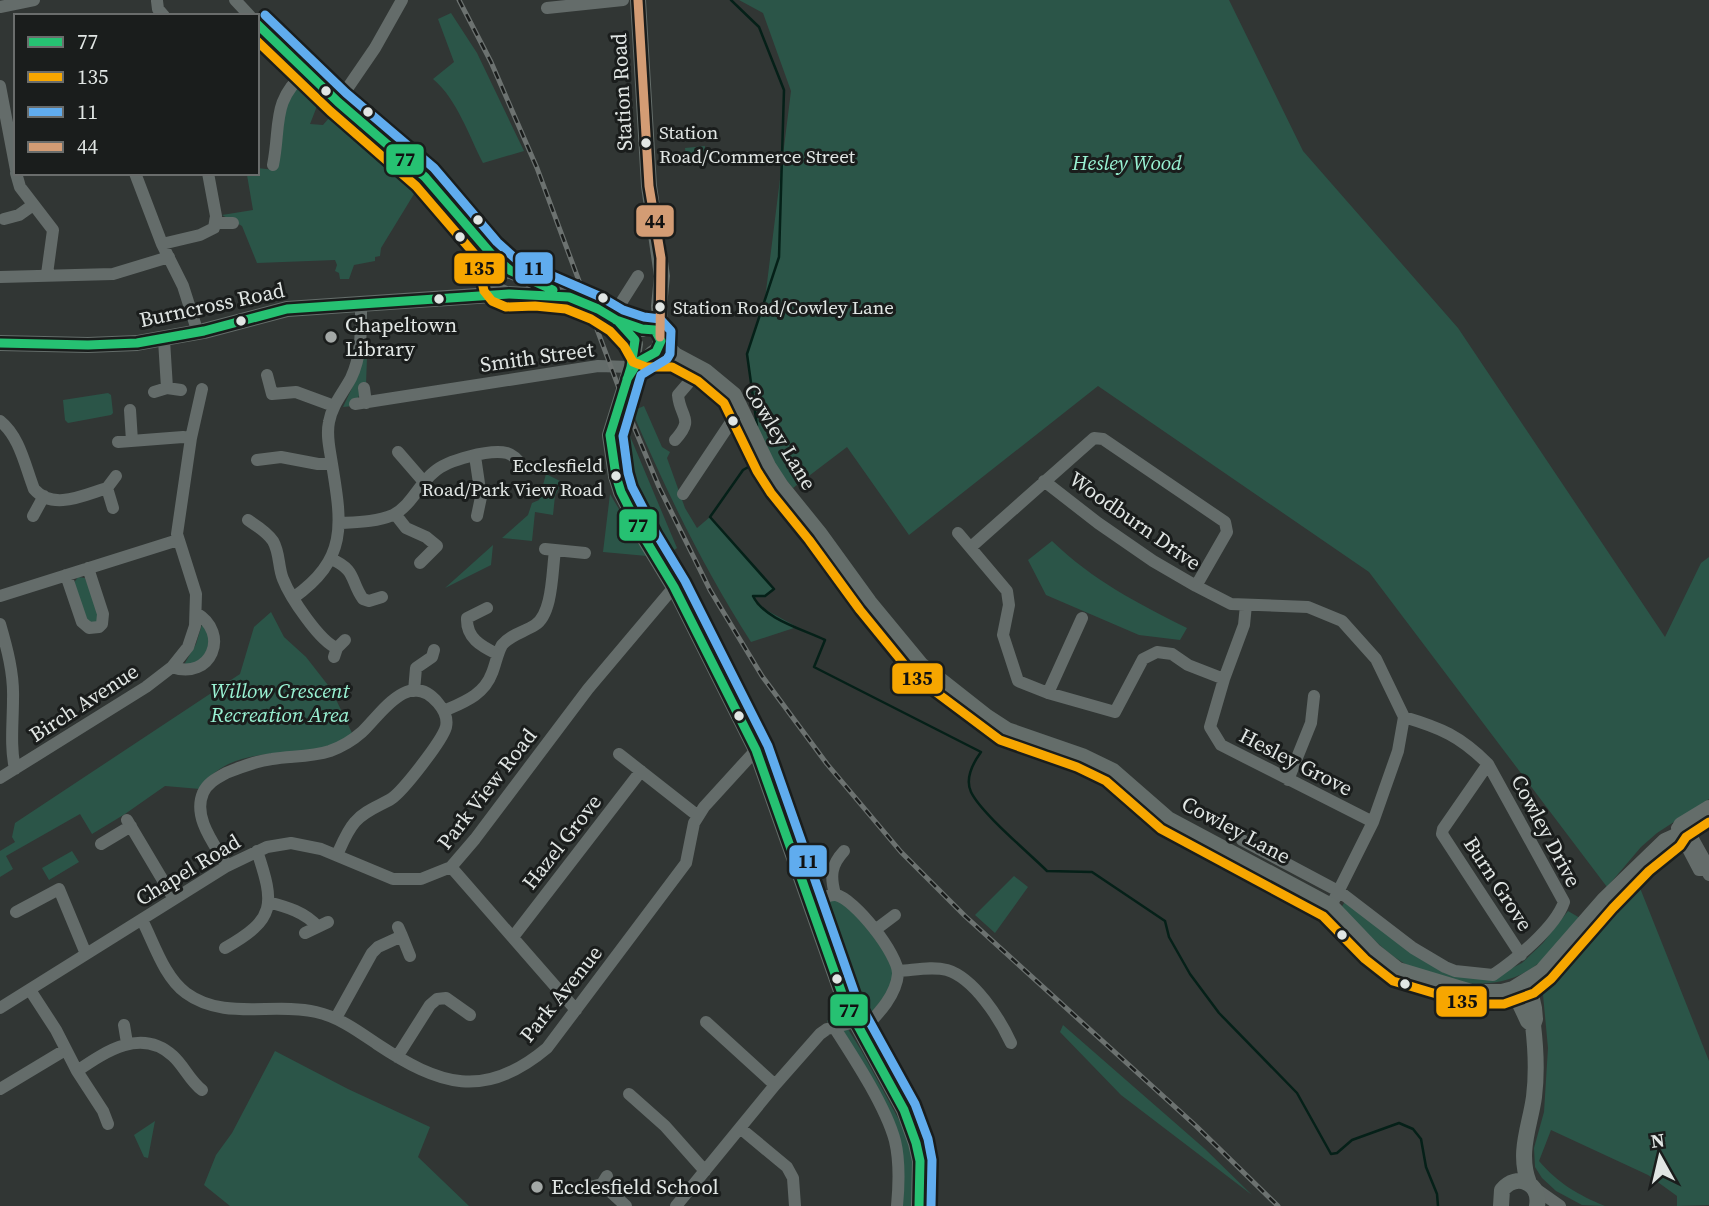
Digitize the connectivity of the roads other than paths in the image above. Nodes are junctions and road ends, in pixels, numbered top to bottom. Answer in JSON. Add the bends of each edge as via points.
{"nodes":[{"id":1,"x":34,"y":0,"type":"edge"},
{"id":2,"x":235,"y":0,"type":"edge"},
{"id":3,"x":402,"y":0,"type":"edge"},
{"id":4,"x":623,"y":0,"type":"edge"},
{"id":5,"x":638,"y":0,"type":"edge"},
{"id":6,"x":0,"y":7,"type":"edge"},
{"id":7,"x":547,"y":8,"type":"dead end"},
{"id":8,"x":248,"y":14,"type":"edge"},
{"id":9,"x":259,"y":26,"type":"edge"},
{"id":10,"x":306,"y":72,"type":"junction"},
{"id":11,"x":0,"y":86,"type":"edge"},
{"id":12,"x":338,"y":102,"type":"junction"},
{"id":13,"x":5,"y":135,"type":"edge"},
{"id":14,"x":273,"y":164,"type":"dead end"},
{"id":15,"x":14,"y":165,"type":"edge"},
{"id":16,"x":17,"y":175,"type":"edge"},
{"id":17,"x":136,"y":175,"type":"edge"},
{"id":18,"x":208,"y":175,"type":"edge"},
{"id":19,"x":33,"y":205,"type":"junction"},
{"id":20,"x":4,"y":219,"type":"dead end"},
{"id":21,"x":216,"y":223,"type":"junction"},
{"id":22,"x":233,"y":223,"type":"dead end"},
{"id":23,"x":162,"y":244,"type":"junction"},
{"id":24,"x":488,"y":251,"type":"junction"},
{"id":25,"x":169,"y":257,"type":"junction"},
{"id":26,"x":512,"y":272,"type":"junction"},
{"id":27,"x":47,"y":274,"type":"junction"},
{"id":28,"x":0,"y":276,"type":"edge"},
{"id":29,"x":638,"y":276,"type":"dead end"},
{"id":30,"x":501,"y":288,"type":"junction"},
{"id":31,"x":576,"y":300,"type":"junction"},
{"id":32,"x":360,"y":304,"type":"junction"},
{"id":33,"x":615,"y":319,"type":"junction"},
{"id":34,"x":198,"y":333,"type":"junction"},
{"id":35,"x":163,"y":340,"type":"junction"},
{"id":36,"x":647,"y":341,"type":"junction"},
{"id":37,"x":0,"y":342,"type":"edge"},
{"id":38,"x":695,"y":366,"type":"junction"},
{"id":39,"x":631,"y":368,"type":"junction"},
{"id":40,"x":267,"y":375,"type":"dead end"},
{"id":41,"x":364,"y":388,"type":"dead end"},
{"id":42,"x":202,"y":389,"type":"dead end"},
{"id":43,"x":181,"y":390,"type":"dead end"},
{"id":44,"x":334,"y":406,"type":"junction"},
{"id":45,"x":741,"y":407,"type":"junction"},
{"id":46,"x":130,"y":410,"type":"dead end"},
{"id":47,"x":0,"y":421,"type":"edge"},
{"id":48,"x":191,"y":438,"type":"junction"},
{"id":49,"x":675,"y":440,"type":"dead end"},
{"id":50,"x":132,"y":441,"type":"junction"},
{"id":51,"x":118,"y":442,"type":"dead end"},
{"id":52,"x":396,"y":452,"type":"dead end"},
{"id":53,"x":475,"y":456,"type":"junction"},
{"id":54,"x":257,"y":460,"type":"dead end"},
{"id":55,"x":332,"y":464,"type":"junction"},
{"id":56,"x":523,"y":467,"type":"dead end"},
{"id":57,"x":116,"y":476,"type":"dead end"},
{"id":58,"x":1044,"y":481,"type":"junction"},
{"id":59,"x":424,"y":482,"type":"junction"},
{"id":60,"x":107,"y":488,"type":"junction"},
{"id":61,"x":683,"y":494,"type":"dead end"},
{"id":62,"x":44,"y":496,"type":"junction"},
{"id":63,"x":113,"y":508,"type":"dead end"},
{"id":64,"x":395,"y":514,"type":"junction"},
{"id":65,"x":33,"y":516,"type":"dead end"},
{"id":66,"x":268,"y":516,"type":"dead end"},
{"id":67,"x":477,"y":516,"type":"dead end"},
{"id":68,"x":339,"y":523,"type":"junction"},
{"id":69,"x":958,"y":533,"type":"dead end"},
{"id":70,"x":178,"y":540,"type":"junction"},
{"id":71,"x":971,"y":547,"type":"junction"},
{"id":72,"x":585,"y":553,"type":"dead end"},
{"id":73,"x":331,"y":559,"type":"junction"},
{"id":74,"x":420,"y":563,"type":"dead end"},
{"id":75,"x":88,"y":568,"type":"junction"},
{"id":76,"x":66,"y":575,"type":"junction"},
{"id":77,"x":1196,"y":586,"type":"junction"},
{"id":78,"x":674,"y":587,"type":"junction"},
{"id":79,"x":0,"y":596,"type":"edge"},
{"id":80,"x":382,"y":597,"type":"dead end"},
{"id":81,"x":293,"y":598,"type":"junction"},
{"id":82,"x":1246,"y":606,"type":"junction"},
{"id":83,"x":487,"y":608,"type":"dead end"},
{"id":84,"x":196,"y":613,"type":"junction"},
{"id":85,"x":1082,"y":618,"type":"dead end"},
{"id":86,"x":0,"y":624,"type":"edge"},
{"id":87,"x":339,"y":648,"type":"dead end"},
{"id":88,"x":434,"y":650,"type":"dead end"},
{"id":89,"x":498,"y":654,"type":"junction"},
{"id":90,"x":172,"y":667,"type":"junction"},
{"id":91,"x":1224,"y":679,"type":"junction"},
{"id":92,"x":414,"y":691,"type":"junction"},
{"id":93,"x":1048,"y":694,"type":"junction"},
{"id":94,"x":1314,"y":696,"type":"dead end"},
{"id":95,"x":444,"y":711,"type":"junction"},
{"id":96,"x":1404,"y":717,"type":"junction"},
{"id":97,"x":756,"y":750,"type":"junction"},
{"id":98,"x":619,"y":754,"type":"dead end"},
{"id":99,"x":1488,"y":764,"type":"junction"},
{"id":100,"x":15,"y":769,"type":"junction"},
{"id":101,"x":641,"y":771,"type":"junction"},
{"id":102,"x":0,"y":778,"type":"edge"},
{"id":103,"x":1288,"y":780,"type":"junction"},
{"id":104,"x":1709,"y":808,"type":"edge"},
{"id":105,"x":698,"y":816,"type":"junction"},
{"id":106,"x":1709,"y":821,"type":"edge"},
{"id":107,"x":1373,"y":822,"type":"junction"},
{"id":108,"x":1680,"y":831,"type":"junction"},
{"id":109,"x":1241,"y":840,"type":"dead end"},
{"id":110,"x":101,"y":844,"type":"dead end"},
{"id":111,"x":257,"y":851,"type":"junction"},
{"id":112,"x":844,"y":851,"type":"dead end"},
{"id":113,"x":337,"y":855,"type":"junction"},
{"id":114,"x":227,"y":866,"type":"junction"},
{"id":115,"x":451,"y":867,"type":"junction"},
{"id":116,"x":1707,"y":873,"type":"edge"},
{"id":117,"x":835,"y":894,"type":"junction"},
{"id":118,"x":174,"y":899,"type":"junction"},
{"id":119,"x":1336,"y":899,"type":"junction"},
{"id":120,"x":268,"y":902,"type":"junction"},
{"id":121,"x":810,"y":902,"type":"junction"},
{"id":122,"x":16,"y":912,"type":"dead end"},
{"id":123,"x":897,"y":914,"type":"dead end"},
{"id":124,"x":142,"y":920,"type":"junction"},
{"id":125,"x":875,"y":929,"type":"junction"},
{"id":126,"x":305,"y":933,"type":"dead end"},
{"id":127,"x":513,"y":937,"type":"junction"},
{"id":128,"x":225,"y":948,"type":"dead end"},
{"id":129,"x":86,"y":954,"type":"junction"},
{"id":130,"x":1521,"y":955,"type":"junction"},
{"id":131,"x":410,"y":956,"type":"dead end"},
{"id":132,"x":898,"y":971,"type":"junction"},
{"id":133,"x":1520,"y":985,"type":"junction"},
{"id":134,"x":30,"y":990,"type":"junction"},
{"id":135,"x":0,"y":1008,"type":"edge"},
{"id":136,"x":576,"y":1010,"type":"junction"},
{"id":137,"x":470,"y":1016,"type":"dead end"},
{"id":138,"x":336,"y":1018,"type":"junction"},
{"id":139,"x":706,"y":1022,"type":"dead end"},
{"id":140,"x":124,"y":1025,"type":"dead end"},
{"id":141,"x":834,"y":1027,"type":"junction"},
{"id":142,"x":858,"y":1027,"type":"junction"},
{"id":143,"x":127,"y":1043,"type":"junction"},
{"id":144,"x":1011,"y":1043,"type":"dead end"},
{"id":145,"x":65,"y":1049,"type":"junction"},
{"id":146,"x":397,"y":1057,"type":"junction"},
{"id":147,"x":77,"y":1071,"type":"junction"},
{"id":148,"x":775,"y":1085,"type":"junction"},
{"id":149,"x":0,"y":1089,"type":"edge"},
{"id":150,"x":202,"y":1090,"type":"dead end"},
{"id":151,"x":629,"y":1094,"type":"dead end"},
{"id":152,"x":108,"y":1124,"type":"dead end"},
{"id":153,"x":740,"y":1128,"type":"junction"},
{"id":154,"x":1522,"y":1153,"type":"junction"},
{"id":155,"x":705,"y":1171,"type":"junction"},
{"id":156,"x":1506,"y":1185,"type":"junction"},
{"id":157,"x":1531,"y":1185,"type":"junction"},
{"id":158,"x":582,"y":1189,"type":"dead end"},
{"id":159,"x":626,"y":1206,"type":"edge"},
{"id":160,"x":676,"y":1206,"type":"edge"},
{"id":161,"x":795,"y":1206,"type":"edge"},
{"id":162,"x":897,"y":1206,"type":"edge"},
{"id":163,"x":919,"y":1206,"type":"edge"},
{"id":164,"x":1501,"y":1206,"type":"edge"},
{"id":165,"x":1537,"y":1206,"type":"edge"},
{"id":166,"x":1560,"y":1206,"type":"edge"}],
"edges":[{"from":1,"to":6,"type":"street"},
{"from":2,"to":8,"type":"street"},
{"from":3,"to":12,"type":"street"},
{"from":4,"to":7,"type":"street"},
{"from":5,"to":36,"type":"main road","name":"Station Road","via":[[649,186],[661,267],[659,306]]},
{"from":9,"to":10,"type":"street"},
{"from":10,"to":12,"type":"street"},
{"from":10,"to":14,"type":"street","via":[[292,83],[281,103]]},
{"from":11,"to":13,"type":"street"},
{"from":12,"to":24,"type":"street","via":[[425,177]]},
{"from":13,"to":15,"type":"street"},
{"from":16,"to":19,"type":"street"},
{"from":17,"to":23,"type":"street"},
{"from":18,"to":21,"type":"street"},
{"from":19,"to":20,"type":"street"},
{"from":19,"to":27,"type":"street","via":[[52,230]]},
{"from":21,"to":22,"type":"street"},
{"from":21,"to":23,"type":"street","via":[[210,232]]},
{"from":23,"to":25,"type":"street"},
{"from":24,"to":26,"type":"street"},
{"from":24,"to":30,"type":"street"},
{"from":25,"to":27,"type":"street","via":[[113,274]]},
{"from":25,"to":34,"type":"street"},
{"from":26,"to":30,"type":"main road","name":"Burncross Road","via":[[503,271]]},
{"from":26,"to":31,"type":"main road"},
{"from":27,"to":28,"type":"street"},
{"from":29,"to":33,"type":"street"},
{"from":30,"to":31,"type":"main road"},
{"from":30,"to":32,"type":"main road","name":"Burncross Road","via":[[475,296]]},
{"from":31,"to":33,"type":"main road"},
{"from":32,"to":34,"type":"main road","name":"Burncross Road","via":[[288,309]]},
{"from":32,"to":44,"type":"street","via":[[356,364]]},
{"from":33,"to":36,"type":"main road","name":"Cowley Lane"},
{"from":34,"to":35,"type":"main road","name":"Burncross Road"},
{"from":35,"to":37,"type":"main road","name":"Burncross Road","via":[[88,345]]},
{"from":35,"to":43,"type":"street","via":[[160,390]]},
{"from":36,"to":38,"type":"main road","name":"Cowley Lane"},
{"from":36,"to":39,"type":"main road"},
{"from":38,"to":45,"type":"main road","name":"Cowley Lane","via":[[734,394]]},
{"from":38,"to":49,"type":"street","via":[[678,395],[687,422]]},
{"from":39,"to":41,"type":"street","name":"Smith Street","via":[[598,366],[361,403]]},
{"from":39,"to":78,"type":"main road","via":[[610,435],[615,475]]},
{"from":40,"to":44,"type":"street","via":[[272,394],[296,392]]},
{"from":42,"to":48,"type":"street","name":"Birch Avenue"},
{"from":44,"to":55,"type":"street","via":[[328,430]]},
{"from":45,"to":61,"type":"street"},
{"from":45,"to":119,"type":"main road","name":"Cowley Lane","via":[[781,486],[921,665],[1007,730],[1082,755],[1113,771],[1168,819]]},
{"from":46,"to":50,"type":"street"},
{"from":47,"to":62,"type":"street","via":[[16,442],[34,489]]},
{"from":48,"to":50,"type":"street"},
{"from":48,"to":70,"type":"street","name":"Birch Avenue"},
{"from":50,"to":51,"type":"street"},
{"from":52,"to":59,"type":"street"},
{"from":53,"to":56,"type":"street","via":[[506,453]]},
{"from":53,"to":59,"type":"street","via":[[448,463]]},
{"from":53,"to":67,"type":"street","via":[[481,497]]},
{"from":54,"to":55,"type":"street","via":[[281,457]]},
{"from":55,"to":68,"type":"street"},
{"from":57,"to":60,"type":"street"},
{"from":58,"to":71,"type":"street"},
{"from":58,"to":77,"type":"street","name":"Woodburn Drive","via":[[1153,561]]},
{"from":58,"to":77,"type":"street","via":[[1094,438],[1103,439],[1225,522],[1227,533]]},
{"from":59,"to":64,"type":"street"},
{"from":60,"to":62,"type":"street","via":[[62,501]]},
{"from":60,"to":63,"type":"street"},
{"from":62,"to":65,"type":"street"},
{"from":64,"to":68,"type":"street"},
{"from":64,"to":74,"type":"street","via":[[407,528],[437,546]]},
{"from":66,"to":81,"type":"street","via":[[254,523],[273,542]]},
{"from":68,"to":73,"type":"street"},
{"from":69,"to":71,"type":"street"},
{"from":70,"to":75,"type":"street"},
{"from":70,"to":84,"type":"street","name":"Birch Avenue","via":[[196,594]]},
{"from":71,"to":93,"type":"street","via":[[1007,591],[1003,635],[1018,681]]},
{"from":72,"to":89,"type":"street","via":[[550,550],[545,615],[505,641]]},
{"from":73,"to":80,"type":"street","via":[[351,573],[363,599]]},
{"from":73,"to":81,"type":"street","via":[[315,581]]},
{"from":75,"to":76,"type":"street"},
{"from":75,"to":76,"type":"street","via":[[103,614],[99,627],[89,628],[82,622]]},
{"from":76,"to":79,"type":"street"},
{"from":77,"to":82,"type":"street","name":"Woodburn Drive","via":[[1231,604]]},
{"from":78,"to":97,"type":"main road"},
{"from":78,"to":115,"type":"street","name":"Park View Road"},
{"from":81,"to":87,"type":"street","via":[[321,638]]},
{"from":82,"to":91,"type":"street","name":"Hesley Grove","via":[[1244,625]]},
{"from":82,"to":96,"type":"street","name":"Woodburn Drive","via":[[1308,607],[1342,621],[1376,659]]},
{"from":83,"to":89,"type":"street","via":[[467,618],[468,631]]},
{"from":84,"to":90,"type":"street","name":"Birch Avenue","via":[[188,647]]},
{"from":84,"to":90,"type":"street","name":"Birch Avenue","via":[[210,625],[215,642],[212,652],[200,666],[182,671]]},
{"from":85,"to":93,"type":"street"},
{"from":86,"to":100,"type":"street","via":[[14,695],[11,745]]},
{"from":88,"to":92,"type":"street","via":[[432,657],[416,668]]},
{"from":89,"to":95,"type":"street","via":[[484,688]]},
{"from":90,"to":100,"type":"street","name":"Birch Avenue"},
{"from":91,"to":93,"type":"street","via":[[1172,654],[1157,652],[1143,659],[1115,712]]},
{"from":91,"to":103,"type":"street","name":"Hesley Grove","via":[[1210,727],[1221,745]]},
{"from":92,"to":95,"type":"street","via":[[431,696]]},
{"from":92,"to":114,"type":"street","via":[[392,699],[361,732],[333,750],[257,762],[209,784],[201,797],[200,812]]},
{"from":94,"to":103,"type":"street","via":[[1311,723]]},
{"from":95,"to":113,"type":"street","via":[[444,733],[413,775],[393,797],[358,819]]},
{"from":96,"to":99,"type":"street","name":"Cowley Drive","via":[[1442,729]]},
{"from":96,"to":107,"type":"street","via":[[1398,751]]},
{"from":97,"to":105,"type":"street","name":"Park Avenue"},
{"from":97,"to":121,"type":"main road"},
{"from":98,"to":101,"type":"street"},
{"from":99,"to":130,"type":"street","name":"Cowley Drive","via":[[1564,902]]},
{"from":99,"to":130,"type":"street","name":"Burn Grove","via":[[1442,834]]},
{"from":100,"to":102,"type":"street","name":"Birch Avenue"},
{"from":101,"to":105,"type":"street"},
{"from":101,"to":127,"type":"street","name":"Hazel Grove"},
{"from":103,"to":107,"type":"street","name":"Hesley Grove"},
{"from":104,"to":108,"type":"main road"},
{"from":105,"to":136,"type":"street","name":"Park Avenue","via":[[686,863]]},
{"from":106,"to":108,"type":"main road"},
{"from":107,"to":119,"type":"street"},
{"from":108,"to":116,"type":"street","via":[[1707,864]]},
{"from":108,"to":133,"type":"main road","via":[[1604,900],[1542,971]]},
{"from":109,"to":119,"type":"street","name":"Cowley Drive"},
{"from":110,"to":118,"type":"street","via":[[129,823]]},
{"from":111,"to":113,"type":"street","name":"Chapel Road","via":[[291,843]]},
{"from":111,"to":114,"type":"street","name":"Chapel Road"},
{"from":111,"to":120,"type":"street"},
{"from":112,"to":117,"type":"street","via":[[831,875]]},
{"from":113,"to":115,"type":"street","name":"Chapel Road","via":[[402,880],[422,879]]},
{"from":114,"to":118,"type":"street","name":"Chapel Road"},
{"from":115,"to":127,"type":"street","name":"Park View Road"},
{"from":117,"to":121,"type":"street"},
{"from":117,"to":125,"type":"street"},
{"from":118,"to":124,"type":"street","name":"Chapel Road"},
{"from":119,"to":130,"type":"street","name":"Cowley Drive","via":[[1455,971],[1493,975]]},
{"from":119,"to":133,"type":"main road","name":"Cowley Lane","via":[[1374,951],[1398,970],[1471,992],[1502,992]]},
{"from":120,"to":126,"type":"street","via":[[323,925]]},
{"from":120,"to":128,"type":"street","via":[[258,927]]},
{"from":121,"to":142,"type":"main road"},
{"from":122,"to":129,"type":"street","via":[[56,884]]},
{"from":123,"to":125,"type":"street"},
{"from":124,"to":129,"type":"street","name":"Chapel Road"},
{"from":124,"to":138,"type":"street","name":"Park Avenue","via":[[169,974],[185,993],[201,1002],[226,1008],[284,1001]]},
{"from":125,"to":132,"type":"street"},
{"from":127,"to":136,"type":"street","name":"Park View Road"},
{"from":129,"to":134,"type":"street","name":"Chapel Road"},
{"from":131,"to":138,"type":"street","via":[[400,932],[372,953]]},
{"from":132,"to":142,"type":"street","via":[[895,989],[880,1011]]},
{"from":132,"to":144,"type":"street","via":[[934,968],[950,971],[969,983],[1005,1028]]},
{"from":133,"to":154,"type":"main road","via":[[1535,1019],[1537,1071]]},
{"from":134,"to":135,"type":"street","name":"Chapel Road"},
{"from":134,"to":145,"type":"street"},
{"from":136,"to":146,"type":"street","name":"Park Avenue","via":[[547,1048],[504,1076],[474,1082],[451,1080],[430,1075]]},
{"from":137,"to":146,"type":"street","via":[[446,998],[437,999]]},
{"from":138,"to":146,"type":"street","name":"Park Avenue"},
{"from":139,"to":148,"type":"street"},
{"from":140,"to":143,"type":"street"},
{"from":141,"to":142,"type":"street"},
{"from":141,"to":148,"type":"street","via":[[820,1034]]},
{"from":141,"to":162,"type":"street","via":[[861,1068],[895,1140]]},
{"from":142,"to":163,"type":"main road","via":[[904,1110],[916,1143]]},
{"from":143,"to":147,"type":"street"},
{"from":143,"to":150,"type":"street","via":[[152,1045],[167,1052]]},
{"from":145,"to":147,"type":"street"},
{"from":145,"to":149,"type":"street"},
{"from":147,"to":152,"type":"street"},
{"from":148,"to":153,"type":"street"},
{"from":151,"to":155,"type":"street"},
{"from":153,"to":155,"type":"street"},
{"from":153,"to":161,"type":"street","via":[[787,1167],[793,1178]]},
{"from":154,"to":156,"type":"main road"},
{"from":154,"to":157,"type":"main road"},
{"from":155,"to":160,"type":"street"},
{"from":156,"to":157,"type":"main road","via":[[1517,1181]]},
{"from":156,"to":164,"type":"main road"},
{"from":157,"to":165,"type":"main road"},
{"from":157,"to":166,"type":"street"},
{"from":158,"to":159,"type":"street","via":[[604,1180]]}]}
